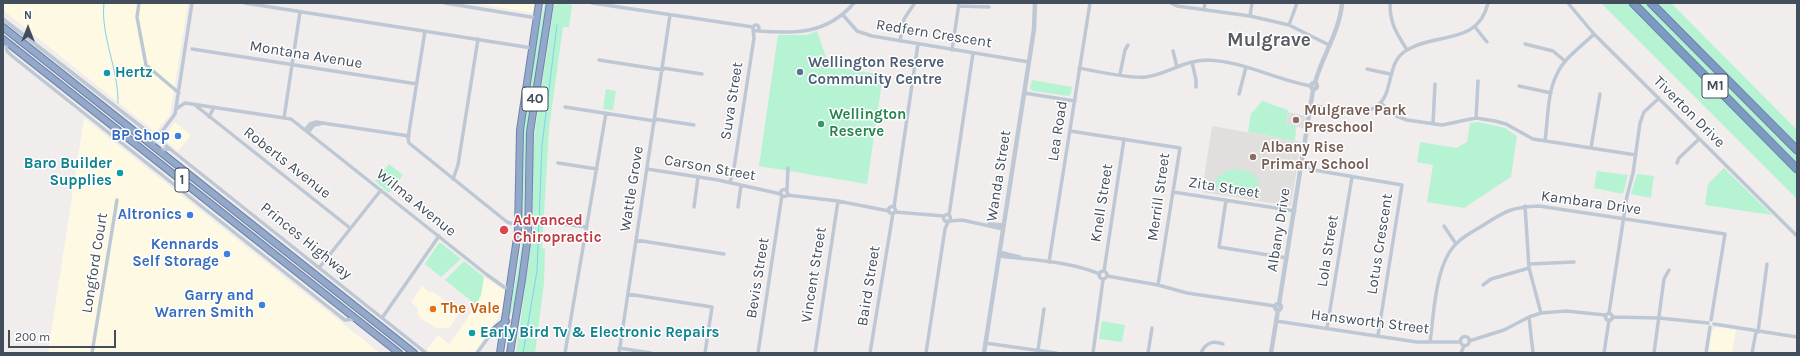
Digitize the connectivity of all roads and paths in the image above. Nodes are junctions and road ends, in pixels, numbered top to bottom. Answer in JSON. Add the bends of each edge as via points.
{"nodes":[{"id":1,"x":139,"y":3,"type":"edge"},
{"id":2,"x":192,"y":3,"type":"edge"},
{"id":3,"x":245,"y":3,"type":"edge"},
{"id":4,"x":445,"y":3,"type":"edge"},
{"id":5,"x":539,"y":3,"type":"edge"},
{"id":6,"x":550,"y":3,"type":"edge"},
{"id":7,"x":592,"y":3,"type":"edge"},
{"id":8,"x":623,"y":3,"type":"edge"},
{"id":9,"x":1036,"y":3,"type":"edge"},
{"id":10,"x":1090,"y":3,"type":"edge"},
{"id":11,"x":1170,"y":3,"type":"edge"},
{"id":12,"x":1205,"y":3,"type":"edge"},
{"id":13,"x":1252,"y":3,"type":"edge"},
{"id":14,"x":1297,"y":3,"type":"edge"},
{"id":15,"x":1342,"y":3,"type":"edge"},
{"id":16,"x":1390,"y":3,"type":"edge"},
{"id":17,"x":1488,"y":3,"type":"edge"},
{"id":18,"x":1568,"y":3,"type":"edge"},
{"id":19,"x":1633,"y":3,"type":"edge"},
{"id":20,"x":1651,"y":3,"type":"edge"},
{"id":21,"x":852,"y":4,"type":"edge"},
{"id":22,"x":914,"y":4,"type":"edge"},
{"id":23,"x":960,"y":4,"type":"edge"},
{"id":24,"x":989,"y":6,"type":"dead end"},
{"id":25,"x":622,"y":8,"type":"junction"},
{"id":26,"x":1204,"y":9,"type":"junction"},
{"id":27,"x":300,"y":12,"type":"junction"},
{"id":28,"x":671,"y":15,"type":"junction"},
{"id":29,"x":843,"y":15,"type":"junction"},
{"id":30,"x":1250,"y":16,"type":"junction"},
{"id":31,"x":537,"y":18,"type":"junction"},
{"id":32,"x":3,"y":19,"type":"edge"},
{"id":33,"x":1289,"y":25,"type":"junction"},
{"id":34,"x":3,"y":27,"type":"edge"},
{"id":35,"x":1475,"y":27,"type":"junction"},
{"id":36,"x":756,"y":29,"type":"junction"},
{"id":37,"x":425,"y":31,"type":"junction"},
{"id":38,"x":1594,"y":34,"type":"junction"},
{"id":39,"x":4,"y":40,"type":"edge"},
{"id":40,"x":478,"y":40,"type":"junction"},
{"id":41,"x":900,"y":41,"type":"junction"},
{"id":42,"x":1487,"y":42,"type":"dead end"},
{"id":43,"x":918,"y":44,"type":"junction"},
{"id":44,"x":1525,"y":44,"type":"dead end"},
{"id":45,"x":1128,"y":45,"type":"dead end"},
{"id":46,"x":1329,"y":45,"type":"junction"},
{"id":47,"x":532,"y":48,"type":"junction"},
{"id":48,"x":192,"y":49,"type":"dead end"},
{"id":49,"x":952,"y":50,"type":"junction"},
{"id":50,"x":1406,"y":50,"type":"junction"},
{"id":51,"x":1173,"y":51,"type":"dead end"},
{"id":52,"x":973,"y":53,"type":"junction"},
{"id":53,"x":599,"y":60,"type":"dead end"},
{"id":54,"x":1565,"y":61,"type":"junction"},
{"id":55,"x":1029,"y":62,"type":"junction"},
{"id":56,"x":1192,"y":62,"type":"junction"},
{"id":57,"x":292,"y":65,"type":"junction"},
{"id":58,"x":1177,"y":66,"type":"junction"},
{"id":59,"x":1246,"y":67,"type":"junction"},
{"id":60,"x":1079,"y":68,"type":"junction"},
{"id":61,"x":663,"y":69,"type":"junction"},
{"id":62,"x":1367,"y":70,"type":"dead end"},
{"id":63,"x":702,"y":74,"type":"dead end"},
{"id":64,"x":1120,"y":74,"type":"junction"},
{"id":65,"x":1390,"y":74,"type":"junction"},
{"id":66,"x":1478,"y":80,"type":"dead end"},
{"id":67,"x":417,"y":84,"type":"junction"},
{"id":68,"x":1435,"y":84,"type":"dead end"},
{"id":69,"x":1313,"y":86,"type":"junction"},
{"id":70,"x":1519,"y":86,"type":"dead end"},
{"id":71,"x":1196,"y":87,"type":"dead end"},
{"id":72,"x":179,"y":93,"type":"junction"},
{"id":73,"x":1024,"y":93,"type":"junction"},
{"id":74,"x":101,"y":94,"type":"junction"},
{"id":75,"x":1239,"y":94,"type":"dead end"},
{"id":76,"x":1552,"y":94,"type":"junction"},
{"id":77,"x":1600,"y":94,"type":"dead end"},
{"id":78,"x":1659,"y":98,"type":"junction"},
{"id":79,"x":96,"y":100,"type":"junction"},
{"id":80,"x":1075,"y":101,"type":"junction"},
{"id":81,"x":1381,"y":103,"type":"junction"},
{"id":82,"x":192,"y":104,"type":"junction"},
{"id":83,"x":1311,"y":105,"type":"junction"},
{"id":84,"x":214,"y":107,"type":"junction"},
{"id":85,"x":565,"y":107,"type":"dead end"},
{"id":86,"x":176,"y":109,"type":"junction"},
{"id":87,"x":94,"y":110,"type":"junction"},
{"id":88,"x":606,"y":113,"type":"junction"},
{"id":89,"x":89,"y":117,"type":"junction"},
{"id":90,"x":209,"y":117,"type":"junction"},
{"id":91,"x":284,"y":118,"type":"junction"},
{"id":92,"x":1476,"y":118,"type":"junction"},
{"id":93,"x":655,"y":120,"type":"junction"},
{"id":94,"x":1433,"y":124,"type":"junction"},
{"id":95,"x":694,"y":125,"type":"dead end"},
{"id":96,"x":143,"y":128,"type":"junction"},
{"id":97,"x":306,"y":131,"type":"junction"},
{"id":98,"x":1070,"y":131,"type":"junction"},
{"id":99,"x":152,"y":135,"type":"dead end"},
{"id":100,"x":408,"y":137,"type":"junction"},
{"id":101,"x":144,"y":139,"type":"junction"},
{"id":102,"x":1699,"y":139,"type":"junction"},
{"id":103,"x":1124,"y":140,"type":"junction"},
{"id":104,"x":1545,"y":141,"type":"junction"},
{"id":105,"x":162,"y":143,"type":"dead end"},
{"id":106,"x":152,"y":145,"type":"junction"},
{"id":107,"x":1590,"y":148,"type":"junction"},
{"id":108,"x":170,"y":149,"type":"junction"},
{"id":109,"x":158,"y":150,"type":"junction"},
{"id":110,"x":1797,"y":150,"type":"edge"},
{"id":111,"x":1636,"y":155,"type":"junction"},
{"id":112,"x":153,"y":157,"type":"junction"},
{"id":113,"x":148,"y":163,"type":"junction"},
{"id":114,"x":558,"y":163,"type":"dead end"},
{"id":115,"x":1677,"y":163,"type":"dead end"},
{"id":116,"x":788,"y":168,"type":"dead end"},
{"id":117,"x":1302,"y":168,"type":"junction"},
{"id":118,"x":1797,"y":168,"type":"edge"},
{"id":119,"x":597,"y":169,"type":"junction"},
{"id":120,"x":647,"y":169,"type":"junction"},
{"id":121,"x":698,"y":177,"type":"junction"},
{"id":122,"x":1352,"y":177,"type":"junction"},
{"id":123,"x":455,"y":180,"type":"junction"},
{"id":124,"x":732,"y":183,"type":"junction"},
{"id":125,"x":741,"y":185,"type":"junction"},
{"id":126,"x":381,"y":190,"type":"junction"},
{"id":127,"x":1173,"y":192,"type":"junction"},
{"id":128,"x":784,"y":193,"type":"junction"},
{"id":129,"x":117,"y":200,"type":"dead end"},
{"id":130,"x":1226,"y":200,"type":"junction"},
{"id":131,"x":838,"y":201,"type":"junction"},
{"id":132,"x":1525,"y":206,"type":"junction"},
{"id":133,"x":694,"y":207,"type":"dead end"},
{"id":134,"x":738,"y":207,"type":"dead end"},
{"id":135,"x":216,"y":208,"type":"junction"},
{"id":136,"x":892,"y":210,"type":"junction"},
{"id":137,"x":1295,"y":211,"type":"junction"},
{"id":138,"x":212,"y":214,"type":"junction"},
{"id":139,"x":947,"y":218,"type":"junction"},
{"id":140,"x":1624,"y":220,"type":"junction"},
{"id":141,"x":564,"y":224,"type":"dead end"},
{"id":142,"x":519,"y":226,"type":"junction"},
{"id":143,"x":1444,"y":226,"type":"dead end"},
{"id":144,"x":528,"y":227,"type":"junction"},
{"id":145,"x":586,"y":227,"type":"junction"},
{"id":146,"x":1003,"y":227,"type":"junction"},
{"id":147,"x":350,"y":228,"type":"junction"},
{"id":148,"x":439,"y":236,"type":"junction"},
{"id":149,"x":1797,"y":236,"type":"edge"},
{"id":150,"x":636,"y":240,"type":"junction"},
{"id":151,"x":1456,"y":244,"type":"junction"},
{"id":152,"x":724,"y":254,"type":"dead end"},
{"id":153,"x":999,"y":254,"type":"junction"},
{"id":154,"x":276,"y":256,"type":"junction"},
{"id":155,"x":1287,"y":258,"type":"junction"},
{"id":156,"x":271,"y":262,"type":"junction"},
{"id":157,"x":1049,"y":262,"type":"junction"},
{"id":158,"x":1574,"y":262,"type":"dead end"},
{"id":159,"x":1767,"y":264,"type":"dead end"},
{"id":160,"x":1529,"y":266,"type":"junction"},
{"id":161,"x":319,"y":268,"type":"junction"},
{"id":162,"x":1669,"y":270,"type":"dead end"},
{"id":163,"x":1102,"y":272,"type":"junction"},
{"id":164,"x":1107,"y":276,"type":"junction"},
{"id":165,"x":305,"y":278,"type":"junction"},
{"id":166,"x":1103,"y":280,"type":"junction"},
{"id":167,"x":300,"y":284,"type":"junction"},
{"id":168,"x":1158,"y":285,"type":"junction"},
{"id":169,"x":1483,"y":285,"type":"dead end"},
{"id":170,"x":510,"y":288,"type":"junction"},
{"id":171,"x":628,"y":294,"type":"junction"},
{"id":172,"x":1277,"y":306,"type":"junction"},
{"id":173,"x":1044,"y":310,"type":"dead end"},
{"id":174,"x":1541,"y":313,"type":"junction"},
{"id":175,"x":1607,"y":314,"type":"junction"},
{"id":176,"x":1529,"y":317,"type":"junction"},
{"id":177,"x":1612,"y":317,"type":"junction"},
{"id":178,"x":382,"y":318,"type":"junction"},
{"id":179,"x":1659,"y":318,"type":"junction"},
{"id":180,"x":357,"y":319,"type":"junction"},
{"id":181,"x":1608,"y":320,"type":"junction"},
{"id":182,"x":506,"y":321,"type":"junction"},
{"id":183,"x":1276,"y":322,"type":"junction"},
{"id":184,"x":1713,"y":322,"type":"junction"},
{"id":185,"x":376,"y":323,"type":"junction"},
{"id":186,"x":1708,"y":323,"type":"junction"},
{"id":187,"x":1710,"y":327,"type":"junction"},
{"id":188,"x":1152,"y":328,"type":"dead end"},
{"id":189,"x":1328,"y":328,"type":"junction"},
{"id":190,"x":370,"y":330,"type":"junction"},
{"id":191,"x":1757,"y":332,"type":"junction"},
{"id":192,"x":513,"y":333,"type":"junction"},
{"id":193,"x":503,"y":334,"type":"junction"},
{"id":194,"x":490,"y":335,"type":"junction"},
{"id":195,"x":1378,"y":336,"type":"junction"},
{"id":196,"x":1797,"y":337,"type":"edge"},
{"id":197,"x":1469,"y":340,"type":"junction"},
{"id":198,"x":985,"y":342,"type":"junction"},
{"id":199,"x":1430,"y":342,"type":"junction"},
{"id":200,"x":1460,"y":342,"type":"junction"},
{"id":201,"x":1223,"y":344,"type":"dead end"},
{"id":202,"x":1464,"y":346,"type":"junction"},
{"id":203,"x":619,"y":348,"type":"junction"},
{"id":204,"x":1038,"y":350,"type":"junction"},
{"id":205,"x":92,"y":353,"type":"edge"},
{"id":206,"x":399,"y":353,"type":"edge"},
{"id":207,"x":414,"y":353,"type":"edge"},
{"id":208,"x":426,"y":353,"type":"edge"},
{"id":209,"x":477,"y":353,"type":"edge"},
{"id":210,"x":500,"y":353,"type":"edge"},
{"id":211,"x":510,"y":353,"type":"edge"},
{"id":212,"x":565,"y":353,"type":"edge"},
{"id":213,"x":619,"y":353,"type":"edge"},
{"id":214,"x":651,"y":353,"type":"edge"},
{"id":215,"x":705,"y":353,"type":"edge"},
{"id":216,"x":758,"y":353,"type":"edge"},
{"id":217,"x":814,"y":353,"type":"edge"},
{"id":218,"x":870,"y":353,"type":"edge"},
{"id":219,"x":926,"y":353,"type":"edge"},
{"id":220,"x":984,"y":353,"type":"edge"},
{"id":221,"x":1056,"y":353,"type":"edge"},
{"id":222,"x":1093,"y":353,"type":"edge"},
{"id":223,"x":1148,"y":353,"type":"edge"},
{"id":224,"x":1201,"y":353,"type":"edge"},
{"id":225,"x":1271,"y":353,"type":"edge"},
{"id":226,"x":1461,"y":353,"type":"edge"},
{"id":227,"x":1533,"y":353,"type":"edge"},
{"id":228,"x":1604,"y":353,"type":"edge"},
{"id":229,"x":1654,"y":353,"type":"edge"},
{"id":230,"x":1706,"y":353,"type":"edge"},
{"id":231,"x":1752,"y":353,"type":"edge"}],
"edges":[{"from":1,"to":72,"type":"street","via":[[137,17],[146,66]]},
{"from":2,"to":72,"type":"street"},
{"from":3,"to":27,"type":"street"},
{"from":4,"to":31,"type":"street"},
{"from":5,"to":31,"type":"highway","number":"40"},
{"from":6,"to":144,"type":"highway","number":"40","via":[[530,132]]},
{"from":7,"to":25,"type":"street"},
{"from":8,"to":25,"type":"street"},
{"from":9,"to":55,"type":"street","name":"Wanda Street"},
{"from":10,"to":60,"type":"street","name":"Lea Road"},
{"from":11,"to":26,"type":"street"},
{"from":12,"to":26,"type":"street"},
{"from":13,"to":30,"type":"street"},
{"from":14,"to":33,"type":"street"},
{"from":15,"to":46,"type":"street","name":"Albany Drive","via":[[1340,20]]},
{"from":16,"to":50,"type":"street","via":[[1393,29]]},
{"from":17,"to":35,"type":"street","via":[[1483,18]]},
{"from":18,"to":38,"type":"street","name":"Tiverton Drive"},
{"from":19,"to":118,"type":"highway","number":"M1"},
{"from":20,"to":110,"type":"highway","number":"M1"},
{"from":21,"to":29,"type":"street"},
{"from":22,"to":41,"type":"street","via":[[904,19]]},
{"from":23,"to":24,"type":"street"},
{"from":23,"to":49,"type":"street"},
{"from":25,"to":28,"type":"street"},
{"from":26,"to":30,"type":"street"},
{"from":27,"to":37,"type":"street"},
{"from":27,"to":57,"type":"street"},
{"from":28,"to":36,"type":"street"},
{"from":28,"to":61,"type":"street","name":"Wattle Grove"},
{"from":29,"to":36,"type":"street","via":[[826,25],[806,31]]},
{"from":29,"to":41,"type":"street","name":"Redfern Crescent","via":[[862,34]]},
{"from":30,"to":33,"type":"street"},
{"from":31,"to":47,"type":"highway","number":"40"},
{"from":32,"to":74,"type":"street"},
{"from":33,"to":46,"type":"street"},
{"from":34,"to":79,"type":"highway","name":"Princes Highway","number":"1"},
{"from":35,"to":42,"type":"street"},
{"from":35,"to":50,"type":"street"},
{"from":36,"to":124,"type":"street","name":"Suva Street"},
{"from":37,"to":40,"type":"street"},
{"from":37,"to":67,"type":"street"},
{"from":38,"to":54,"type":"street"},
{"from":38,"to":78,"type":"street","name":"Tiverton Drive"},
{"from":39,"to":87,"type":"highway","name":"Princes Highway","number":"1"},
{"from":39,"to":89,"type":"street","name":"Princes Highway","via":[[7,51],[12,56]]},
{"from":40,"to":47,"type":"street"},
{"from":40,"to":123,"type":"street"},
{"from":41,"to":43,"type":"street","name":"Redfern Crescent"},
{"from":43,"to":49,"type":"street","name":"Redfern Crescent"},
{"from":43,"to":136,"type":"street","name":"Baird Street"},
{"from":44,"to":54,"type":"street","via":[[1553,51]]},
{"from":45,"to":64,"type":"street"},
{"from":46,"to":69,"type":"street","name":"Albany Drive"},
{"from":47,"to":142,"type":"highway","number":"40","via":[[519,144]]},
{"from":48,"to":57,"type":"street","name":"Montana Avenue"},
{"from":49,"to":52,"type":"street","name":"Redfern Crescent"},
{"from":50,"to":65,"type":"street","via":[[1396,61]]},
{"from":51,"to":58,"type":"street"},
{"from":52,"to":55,"type":"street","name":"Redfern Crescent"},
{"from":52,"to":139,"type":"street"},
{"from":53,"to":61,"type":"street"},
{"from":54,"to":76,"type":"street","via":[[1556,75]]},
{"from":55,"to":73,"type":"street","name":"Wanda Street"},
{"from":56,"to":58,"type":"street"},
{"from":56,"to":59,"type":"street","via":[[1208,60]]},
{"from":56,"to":71,"type":"street"},
{"from":57,"to":67,"type":"street","name":"Montana Avenue"},
{"from":57,"to":91,"type":"street"},
{"from":58,"to":64,"type":"street","via":[[1143,78]]},
{"from":59,"to":69,"type":"street","via":[[1287,81]]},
{"from":59,"to":75,"type":"street"},
{"from":60,"to":64,"type":"street"},
{"from":60,"to":80,"type":"street","name":"Lea Road"},
{"from":61,"to":63,"type":"street"},
{"from":61,"to":93,"type":"street","name":"Wattle Grove"},
{"from":62,"to":65,"type":"street"},
{"from":65,"to":81,"type":"street","via":[[1388,91]]},
{"from":66,"to":92,"type":"street"},
{"from":67,"to":100,"type":"street"},
{"from":68,"to":94,"type":"street"},
{"from":69,"to":83,"type":"street","name":"Albany Drive"},
{"from":70,"to":76,"type":"street"},
{"from":72,"to":86,"type":"street"},
{"from":73,"to":80,"type":"street"},
{"from":73,"to":146,"type":"street","name":"Wanda Street"},
{"from":74,"to":79,"type":"street"},
{"from":74,"to":96,"type":"street"},
{"from":76,"to":104,"type":"street"},
{"from":77,"to":107,"type":"street"},
{"from":78,"to":102,"type":"street","name":"Tiverton Drive"},
{"from":78,"to":111,"type":"street","via":[[1644,112]]},
{"from":79,"to":101,"type":"highway","name":"Princes Highway","number":"1"},
{"from":80,"to":98,"type":"street","name":"Lea Road"},
{"from":81,"to":83,"type":"street","via":[[1364,112]]},
{"from":81,"to":94,"type":"street","via":[[1396,116]]},
{"from":82,"to":84,"type":"street","name":"Wilma Avenue"},
{"from":82,"to":86,"type":"street","via":[[183,103]]},
{"from":82,"to":90,"type":"street","name":"Roberts Avenue"},
{"from":83,"to":117,"type":"street","name":"Albany Drive"},
{"from":84,"to":90,"type":"street"},
{"from":84,"to":91,"type":"street","name":"Wilma Avenue"},
{"from":85,"to":88,"type":"street"},
{"from":86,"to":106,"type":"street","via":[[174,118]]},
{"from":87,"to":89,"type":"street"},
{"from":87,"to":112,"type":"highway","name":"Princes Highway","number":"1"},
{"from":88,"to":93,"type":"street"},
{"from":88,"to":119,"type":"street"},
{"from":89,"to":113,"type":"street","name":"Princes Highway"},
{"from":90,"to":147,"type":"street","name":"Roberts Avenue"},
{"from":91,"to":97,"type":"street","name":"Wilma Avenue"},
{"from":92,"to":94,"type":"street"},
{"from":92,"to":104,"type":"street","via":[[1506,124],[1533,140]]},
{"from":93,"to":95,"type":"street"},
{"from":93,"to":120,"type":"street","name":"Wattle Grove"},
{"from":96,"to":99,"type":"street"},
{"from":96,"to":101,"type":"street"},
{"from":97,"to":100,"type":"street","via":[[314,125],[323,124]]},
{"from":97,"to":126,"type":"street","name":"Wilma Avenue"},
{"from":98,"to":103,"type":"street","name":"Merrill Street"},
{"from":98,"to":157,"type":"street","name":"Lea Road"},
{"from":100,"to":123,"type":"street","via":[[412,146]]},
{"from":101,"to":106,"type":"highway","name":"Princes Highway","number":"1"},
{"from":102,"to":115,"type":"street"},
{"from":102,"to":149,"type":"street","name":"Tiverton Drive"},
{"from":103,"to":127,"type":"street","name":"Merrill Street","via":[[1180,148]]},
{"from":103,"to":163,"type":"street","name":"Knell Street"},
{"from":104,"to":107,"type":"street"},
{"from":105,"to":108,"type":"street","name":"Princes Highway"},
{"from":106,"to":109,"type":"highway","name":"Princes Highway","number":"1"},
{"from":107,"to":111,"type":"street"},
{"from":108,"to":109,"type":"street"},
{"from":108,"to":161,"type":"street","name":"Princes Highway"},
{"from":109,"to":112,"type":"highway"},
{"from":109,"to":185,"type":"highway","name":"Princes Highway","number":"1"},
{"from":111,"to":140,"type":"street"},
{"from":112,"to":113,"type":"street"},
{"from":112,"to":135,"type":"highway","name":"Princes Highway","number":"1"},
{"from":113,"to":138,"type":"street","name":"Princes Highway"},
{"from":114,"to":119,"type":"street"},
{"from":116,"to":128,"type":"street","name":"Bevis Street"},
{"from":117,"to":122,"type":"street","name":"Lotus Crescent"},
{"from":117,"to":137,"type":"street","name":"Albany Drive"},
{"from":119,"to":145,"type":"street"},
{"from":120,"to":121,"type":"street","name":"Carson Street"},
{"from":120,"to":150,"type":"street","name":"Wattle Grove"},
{"from":121,"to":124,"type":"street","name":"Carson Street"},
{"from":121,"to":133,"type":"street"},
{"from":122,"to":189,"type":"street","name":"Lola Street"},
{"from":122,"to":195,"type":"street","name":"Lotus Crescent","via":[[1402,185]]},
{"from":123,"to":142,"type":"street","via":[[507,222]]},
{"from":124,"to":125,"type":"street","name":"Carson Street"},
{"from":125,"to":128,"type":"street","name":"Carson Street"},
{"from":125,"to":134,"type":"street"},
{"from":126,"to":147,"type":"street"},
{"from":126,"to":148,"type":"street","name":"Wilma Avenue"},
{"from":127,"to":130,"type":"street","name":"Zita Street"},
{"from":127,"to":168,"type":"street","name":"Merrill Street"},
{"from":128,"to":131,"type":"street","name":"Carson Street"},
{"from":128,"to":216,"type":"street","name":"Bevis Street"},
{"from":129,"to":205,"type":"street","name":"Longford Court"},
{"from":130,"to":137,"type":"street","name":"Zita Street"},
{"from":130,"to":155,"type":"street","via":[[1219,247]]},
{"from":131,"to":136,"type":"street","name":"Carson Street"},
{"from":131,"to":217,"type":"street","name":"Vincent Street"},
{"from":132,"to":140,"type":"street","name":"Kambara Drive"},
{"from":132,"to":151,"type":"street","name":"Kambara Drive","via":[[1501,213]]},
{"from":132,"to":160,"type":"street"},
{"from":135,"to":138,"type":"street"},
{"from":135,"to":154,"type":"highway","name":"Princes Highway","number":"1"},
{"from":136,"to":139,"type":"street","name":"Carson Street"},
{"from":136,"to":218,"type":"street","name":"Baird Street"},
{"from":137,"to":155,"type":"street","name":"Albany Drive"},
{"from":138,"to":156,"type":"street","name":"Princes Highway"},
{"from":139,"to":146,"type":"street","name":"Carson Street"},
{"from":139,"to":219,"type":"street"},
{"from":140,"to":175,"type":"street"},
{"from":140,"to":184,"type":"street","name":"Kambara Drive","via":[[1725,234]]},
{"from":141,"to":145,"type":"street"},
{"from":142,"to":144,"type":"street"},
{"from":142,"to":170,"type":"highway","number":"40"},
{"from":143,"to":151,"type":"street"},
{"from":144,"to":192,"type":"highway","number":"40"},
{"from":145,"to":212,"type":"street"},
{"from":146,"to":153,"type":"street","name":"Wanda Street"},
{"from":147,"to":161,"type":"street"},
{"from":148,"to":170,"type":"street","name":"Wilma Avenue","via":[[496,282]]},
{"from":148,"to":178,"type":"street"},
{"from":150,"to":152,"type":"street"},
{"from":150,"to":171,"type":"street","name":"Wattle Grove"},
{"from":151,"to":199,"type":"street","name":"Kambara Drive","via":[[1441,272]]},
{"from":153,"to":157,"type":"street"},
{"from":153,"to":198,"type":"street","name":"Wanda Street"},
{"from":154,"to":156,"type":"street","name":"Princes Highway"},
{"from":154,"to":165,"type":"highway","name":"Princes Highway","number":"1"},
{"from":155,"to":172,"type":"street","name":"Albany Drive"},
{"from":156,"to":167,"type":"street","name":"Princes Highway"},
{"from":157,"to":163,"type":"street"},
{"from":158,"to":160,"type":"street"},
{"from":159,"to":191,"type":"street"},
{"from":160,"to":169,"type":"street","via":[[1491,279]]},
{"from":160,"to":174,"type":"street"},
{"from":161,"to":178,"type":"street","name":"Princes Highway"},
{"from":162,"to":179,"type":"street","via":[[1664,279]]},
{"from":163,"to":164,"type":"street"},
{"from":163,"to":166,"type":"street"},
{"from":164,"to":166,"type":"street"},
{"from":164,"to":168,"type":"street"},
{"from":165,"to":167,"type":"street"},
{"from":165,"to":180,"type":"highway","name":"Princes Highway","number":"1"},
{"from":166,"to":222,"type":"street"},
{"from":167,"to":180,"type":"street","name":"Princes Highway","via":[[344,320]]},
{"from":168,"to":172,"type":"street","via":[[1186,293]]},
{"from":170,"to":182,"type":"highway","number":"40"},
{"from":171,"to":203,"type":"street","name":"Wattle Grove"},
{"from":171,"to":215,"type":"street","via":[[712,307]]},
{"from":172,"to":183,"type":"street","name":"Albany Drive"},
{"from":173,"to":204,"type":"street"},
{"from":174,"to":175,"type":"street","via":[[1566,311]]},
{"from":174,"to":176,"type":"street"},
{"from":175,"to":177,"type":"street"},
{"from":175,"to":181,"type":"street"},
{"from":176,"to":197,"type":"street","via":[[1504,330]]},
{"from":176,"to":227,"type":"street"},
{"from":177,"to":179,"type":"street"},
{"from":177,"to":181,"type":"street"},
{"from":178,"to":208,"type":"street","name":"Princes Highway"},
{"from":179,"to":186,"type":"street"},
{"from":179,"to":229,"type":"street"},
{"from":180,"to":190,"type":"highway","name":"Princes Highway","number":"1"},
{"from":181,"to":228,"type":"street"},
{"from":182,"to":193,"type":"highway","number":"40"},
{"from":182,"to":194,"type":"highway"},
{"from":183,"to":189,"type":"street","name":"Hansworth Street"},
{"from":183,"to":225,"type":"street","name":"Albany Drive"},
{"from":184,"to":186,"type":"street"},
{"from":184,"to":187,"type":"street"},
{"from":184,"to":191,"type":"street"},
{"from":185,"to":190,"type":"highway"},
{"from":185,"to":207,"type":"highway","name":"Princes Highway","number":"1"},
{"from":186,"to":187,"type":"street"},
{"from":187,"to":230,"type":"street"},
{"from":188,"to":223,"type":"street"},
{"from":189,"to":195,"type":"street","name":"Hansworth Street"},
{"from":190,"to":206,"type":"highway","name":"Princes Highway","number":"1"},
{"from":191,"to":196,"type":"street"},
{"from":191,"to":231,"type":"street"},
{"from":192,"to":193,"type":"street"},
{"from":192,"to":211,"type":"highway","number":"40"},
{"from":193,"to":194,"type":"street","via":[[496,330]]},
{"from":193,"to":210,"type":"highway","number":"40"},
{"from":194,"to":209,"type":"street"},
{"from":195,"to":199,"type":"street","name":"Hansworth Street"},
{"from":197,"to":200,"type":"street","name":"Hansworth Street","via":[[1464,337]]},
{"from":197,"to":202,"type":"street","via":[[1468,345]]},
{"from":198,"to":204,"type":"street"},
{"from":198,"to":220,"type":"street","name":"Wanda Street"},
{"from":199,"to":200,"type":"street","name":"Hansworth Street"},
{"from":200,"to":202,"type":"street"},
{"from":201,"to":224,"type":"street","via":[[1215,341],[1207,344]]},
{"from":202,"to":226,"type":"street"},
{"from":203,"to":213,"type":"street","name":"Wattle Grove"},
{"from":203,"to":214,"type":"street"},
{"from":204,"to":221,"type":"street"}]}
